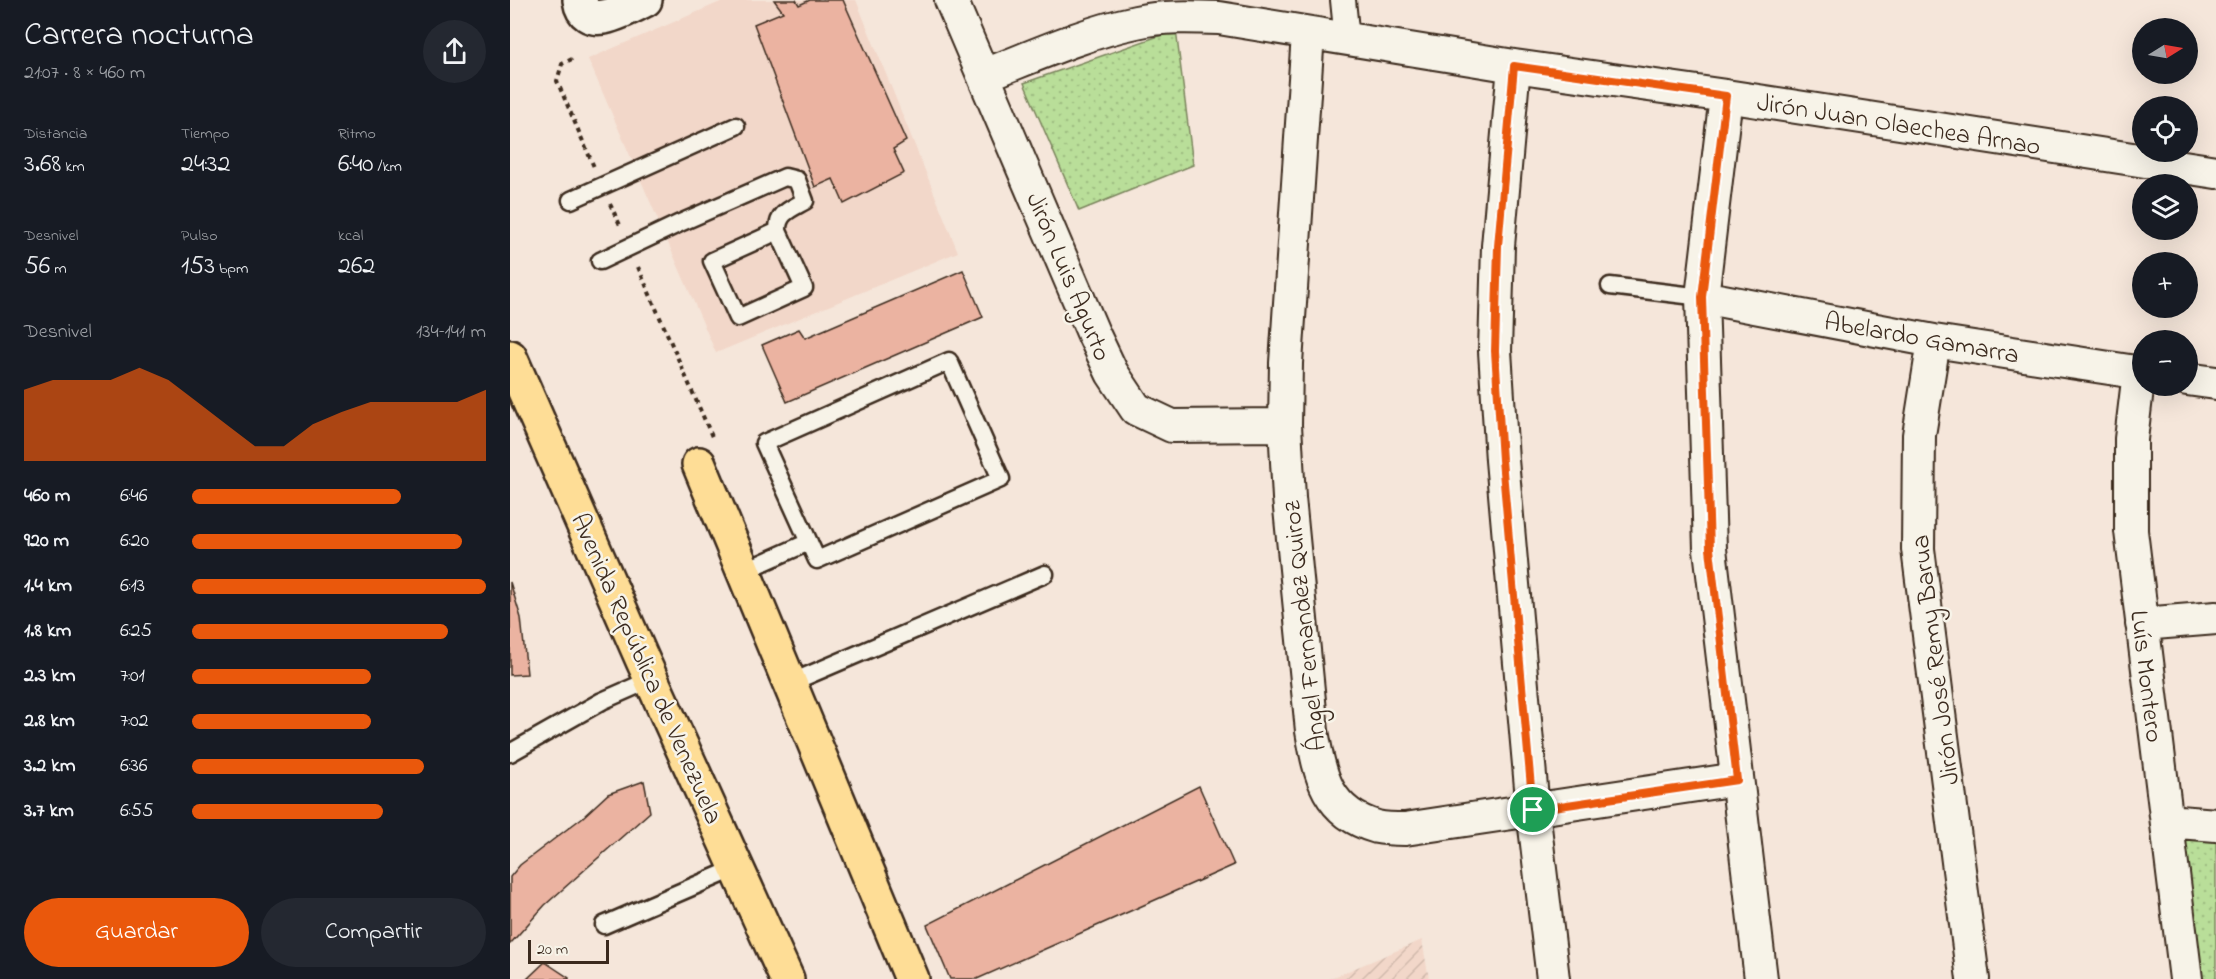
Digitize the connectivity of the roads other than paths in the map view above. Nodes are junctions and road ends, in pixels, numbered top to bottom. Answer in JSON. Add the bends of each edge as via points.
{"nodes":[{"id":1,"x":580,"y":0,"type":"edge"},
{"id":2,"x":645,"y":0,"type":"edge"},
{"id":3,"x":951,"y":0,"type":"edge"},
{"id":4,"x":1344,"y":0,"type":"edge"},
{"id":5,"x":1308,"y":33,"type":"junction"},
{"id":6,"x":1347,"y":40,"type":"junction"},
{"id":7,"x":1514,"y":66,"type":"junction"},
{"id":8,"x":985,"y":75,"type":"junction"},
{"id":9,"x":1726,"y":96,"type":"junction"},
{"id":10,"x":736,"y":126,"type":"dead end"},
{"id":11,"x":2216,"y":172,"type":"edge"},
{"id":12,"x":571,"y":200,"type":"dead end"},
{"id":13,"x":778,"y":231,"type":"junction"},
{"id":14,"x":600,"y":261,"type":"dead end"},
{"id":15,"x":1610,"y":286,"type":"dead end"},
{"id":16,"x":1702,"y":297,"type":"junction"},
{"id":17,"x":1934,"y":341,"type":"junction"},
{"id":18,"x":510,"y":357,"type":"edge"},
{"id":19,"x":2132,"y":372,"type":"edge"},
{"id":20,"x":2198,"y":381,"type":"edge"},
{"id":21,"x":2216,"y":383,"type":"edge"},
{"id":22,"x":2137,"y":396,"type":"edge"},
{"id":23,"x":1285,"y":425,"type":"junction"},
{"id":24,"x":707,"y":454,"type":"road end"},
{"id":25,"x":808,"y":542,"type":"junction"},
{"id":26,"x":744,"y":571,"type":"junction"},
{"id":27,"x":1045,"y":574,"type":"dead end"},
{"id":28,"x":2216,"y":618,"type":"edge"},
{"id":29,"x":2142,"y":624,"type":"junction"},
{"id":30,"x":652,"y":679,"type":"junction"},
{"id":31,"x":790,"y":683,"type":"junction"},
{"id":32,"x":510,"y":753,"type":"edge"},
{"id":33,"x":1737,"y":780,"type":"junction"},
{"id":34,"x":1533,"y":810,"type":"junction"},
{"id":35,"x":2167,"y":821,"type":"junction"},
{"id":36,"x":2216,"y":825,"type":"edge"},
{"id":37,"x":736,"y":868,"type":"junction"},
{"id":38,"x":604,"y":925,"type":"dead end"},
{"id":39,"x":787,"y":979,"type":"edge"},
{"id":40,"x":912,"y":979,"type":"edge"},
{"id":41,"x":1553,"y":979,"type":"edge"},
{"id":42,"x":1761,"y":979,"type":"edge"},
{"id":43,"x":1972,"y":979,"type":"edge"},
{"id":44,"x":2186,"y":979,"type":"edge"}],
"edges":[{"from":1,"to":2,"type":"main road","via":[[582,9],[595,18],[604,18]]},
{"from":3,"to":8,"type":"street","name":"Jirón Luis Agurto"},
{"from":4,"to":6,"type":"street"},
{"from":5,"to":6,"type":"street","name":"Jirón Juan Olaechea Arnao"},
{"from":5,"to":8,"type":"street","name":"Jirón Juan Olaechea Arnao","via":[[1219,18],[1138,21]]},
{"from":5,"to":23,"type":"street","name":"Ángel Fernandez Quiroz"},
{"from":6,"to":7,"type":"street","name":"Jirón Juan Olaechea Arnao"},
{"from":7,"to":9,"type":"street","name":"Jirón Juan Olaechea Arnao"},
{"from":7,"to":34,"type":"street","via":[[1498,246],[1495,351]]},
{"from":8,"to":23,"type":"street","name":"Jirón Luis Agurto","via":[[1094,336],[1136,409],[1172,426]]},
{"from":9,"to":11,"type":"street","name":"Jirón Juan Olaechea Arnao"},
{"from":9,"to":16,"type":"street"},
{"from":10,"to":12,"type":"lane"},
{"from":13,"to":13,"type":"lane","via":[[804,288],[738,318],[712,261]]},
{"from":13,"to":14,"type":"lane","via":[[782,214],[805,201],[797,180],[785,177]]},
{"from":15,"to":16,"type":"lane"},
{"from":16,"to":17,"type":"street","name":"Abelardo Gamarra"},
{"from":16,"to":33,"type":"street","via":[[1710,549]]},
{"from":17,"to":19,"type":"street","name":"Abelardo Gamarra"},
{"from":17,"to":43,"type":"street","name":"Jirón José Remy Barua","via":[[1919,435],[1918,549]]},
{"from":18,"to":30,"type":"main road","name":"Avenida República de Venezuela"},
{"from":20,"to":21,"type":"street"},
{"from":22,"to":29,"type":"street","name":"Luís Montero","via":[[2131,439],[2130,531]]},
{"from":23,"to":34,"type":"street","name":"Ángel Fernandez Quiroz","via":[[1312,731],[1319,769],[1333,799],[1354,817],[1378,827],[1405,829]]},
{"from":24,"to":26,"type":"main road"},
{"from":25,"to":25,"type":"lane","via":[[764,443],[949,361],[1001,479],[817,560]]},
{"from":25,"to":26,"type":"lane"},
{"from":26,"to":31,"type":"main road"},
{"from":27,"to":31,"type":"lane"},
{"from":28,"to":29,"type":"street"},
{"from":29,"to":35,"type":"street","name":"Luís Montero"},
{"from":30,"to":32,"type":"lane","via":[[602,701]]},
{"from":30,"to":37,"type":"main road","name":"Avenida República de Venezuela"},
{"from":31,"to":40,"type":"main road"},
{"from":33,"to":34,"type":"street","name":"Ángel Fernandez Quiroz"},
{"from":33,"to":42,"type":"street"},
{"from":34,"to":41,"type":"street"},
{"from":35,"to":36,"type":"street"},
{"from":35,"to":44,"type":"street","name":"Luís Montero"},
{"from":37,"to":38,"type":"lane"},
{"from":37,"to":39,"type":"main road","name":"Avenida República de Venezuela"}]}
